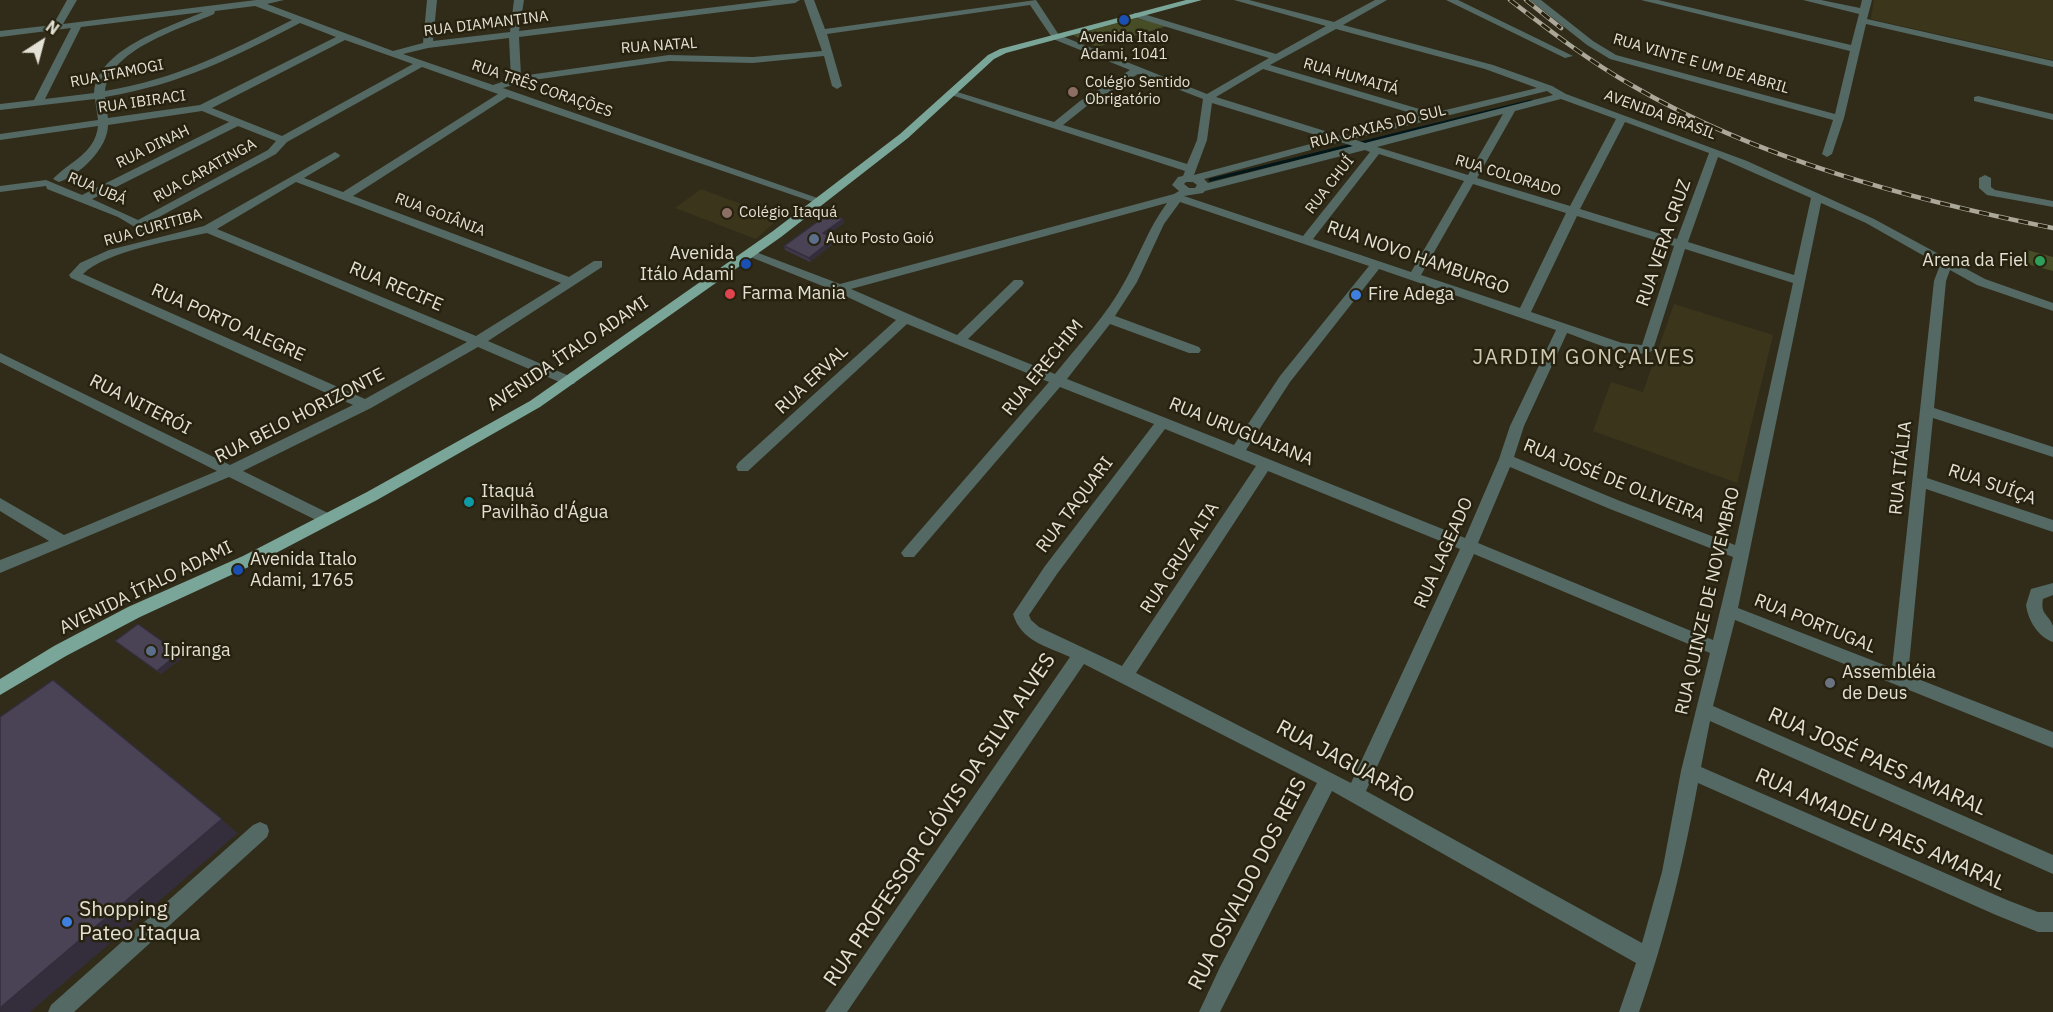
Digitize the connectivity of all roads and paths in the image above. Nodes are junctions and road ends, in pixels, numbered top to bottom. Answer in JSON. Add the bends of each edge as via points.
{"nodes":[{"id":1,"x":72,"y":0,"type":"edge"},
{"id":2,"x":279,"y":0,"type":"edge"},
{"id":3,"x":432,"y":0,"type":"edge"},
{"id":4,"x":519,"y":0,"type":"edge"},
{"id":5,"x":795,"y":0,"type":"edge"},
{"id":6,"x":809,"y":0,"type":"edge"},
{"id":7,"x":1197,"y":0,"type":"edge"},
{"id":8,"x":1239,"y":0,"type":"edge"},
{"id":9,"x":1382,"y":0,"type":"edge"},
{"id":10,"x":1451,"y":0,"type":"edge"},
{"id":11,"x":1535,"y":0,"type":"edge"},
{"id":12,"x":1646,"y":0,"type":"edge"},
{"id":13,"x":1808,"y":0,"type":"edge"},
{"id":14,"x":1867,"y":0,"type":"edge"},
{"id":15,"x":1031,"y":1,"type":"edge"},
{"id":16,"x":226,"y":3,"type":"edge"},
{"id":17,"x":256,"y":3,"type":"junction"},
{"id":18,"x":1137,"y":15,"type":"junction"},
{"id":19,"x":1863,"y":17,"type":"junction"},
{"id":20,"x":300,"y":20,"type":"junction"},
{"id":21,"x":77,"y":25,"type":"junction"},
{"id":22,"x":1336,"y":25,"type":"junction"},
{"id":23,"x":56,"y":27,"type":"junction"},
{"id":24,"x":822,"y":32,"type":"junction"},
{"id":25,"x":0,"y":34,"type":"edge"},
{"id":26,"x":514,"y":36,"type":"junction"},
{"id":27,"x":344,"y":37,"type":"junction"},
{"id":28,"x":1056,"y":37,"type":"junction"},
{"id":29,"x":428,"y":45,"type":"junction"},
{"id":30,"x":1856,"y":49,"type":"junction"},
{"id":31,"x":395,"y":53,"type":"junction"},
{"id":32,"x":828,"y":53,"type":"junction"},
{"id":33,"x":1568,"y":56,"type":"dead end"},
{"id":34,"x":1277,"y":57,"type":"junction"},
{"id":35,"x":422,"y":63,"type":"junction"},
{"id":36,"x":2053,"y":64,"type":"edge"},
{"id":37,"x":1262,"y":66,"type":"junction"},
{"id":38,"x":1137,"y":70,"type":"junction"},
{"id":39,"x":516,"y":80,"type":"junction"},
{"id":40,"x":837,"y":86,"type":"dead end"},
{"id":41,"x":494,"y":88,"type":"junction"},
{"id":42,"x":1548,"y":88,"type":"junction"},
{"id":43,"x":506,"y":93,"type":"junction"},
{"id":44,"x":950,"y":93,"type":"junction"},
{"id":45,"x":97,"y":95,"type":"junction"},
{"id":46,"x":1562,"y":96,"type":"junction"},
{"id":47,"x":1208,"y":98,"type":"junction"},
{"id":48,"x":1978,"y":99,"type":"dead end"},
{"id":49,"x":38,"y":103,"type":"junction"},
{"id":50,"x":0,"y":107,"type":"edge"},
{"id":51,"x":203,"y":108,"type":"junction"},
{"id":52,"x":1511,"y":109,"type":"junction"},
{"id":53,"x":1432,"y":116,"type":"junction"},
{"id":54,"x":1622,"y":117,"type":"junction"},
{"id":55,"x":2053,"y":117,"type":"edge"},
{"id":56,"x":1839,"y":118,"type":"junction"},
{"id":57,"x":104,"y":122,"type":"junction"},
{"id":58,"x":236,"y":123,"type":"junction"},
{"id":59,"x":1056,"y":126,"type":"junction"},
{"id":60,"x":0,"y":137,"type":"edge"},
{"id":61,"x":1342,"y":139,"type":"junction"},
{"id":62,"x":283,"y":140,"type":"junction"},
{"id":63,"x":1362,"y":145,"type":"junction"},
{"id":64,"x":1377,"y":150,"type":"junction"},
{"id":65,"x":1715,"y":151,"type":"junction"},
{"id":66,"x":1827,"y":154,"type":"dead end"},
{"id":67,"x":335,"y":155,"type":"dead end"},
{"id":68,"x":297,"y":178,"type":"junction"},
{"id":69,"x":1985,"y":178,"type":"dead end"},
{"id":70,"x":1471,"y":180,"type":"junction"},
{"id":71,"x":1187,"y":182,"type":"junction"},
{"id":72,"x":52,"y":183,"type":"junction"},
{"id":73,"x":0,"y":189,"type":"edge"},
{"id":74,"x":345,"y":196,"type":"junction"},
{"id":75,"x":1817,"y":197,"type":"junction"},
{"id":76,"x":83,"y":199,"type":"junction"},
{"id":77,"x":820,"y":201,"type":"junction"},
{"id":78,"x":2053,"y":204,"type":"edge"},
{"id":79,"x":1573,"y":212,"type":"junction"},
{"id":80,"x":138,"y":224,"type":"junction"},
{"id":81,"x":208,"y":229,"type":"junction"},
{"id":82,"x":161,"y":239,"type":"junction"},
{"id":83,"x":1307,"y":239,"type":"junction"},
{"id":84,"x":1681,"y":244,"type":"junction"},
{"id":85,"x":749,"y":254,"type":"junction"},
{"id":86,"x":1947,"y":263,"type":"junction"},
{"id":87,"x":598,"y":264,"type":"dead end"},
{"id":88,"x":1377,"y":264,"type":"junction"},
{"id":89,"x":75,"y":275,"type":"joint"},
{"id":90,"x":1414,"y":277,"type":"junction"},
{"id":91,"x":1800,"y":280,"type":"junction"},
{"id":92,"x":570,"y":282,"type":"junction"},
{"id":93,"x":1018,"y":283,"type":"dead end"},
{"id":94,"x":839,"y":288,"type":"junction"},
{"id":95,"x":2053,"y":307,"type":"edge"},
{"id":96,"x":1524,"y":314,"type":"junction"},
{"id":97,"x":1107,"y":318,"type":"junction"},
{"id":98,"x":905,"y":319,"type":"junction"},
{"id":99,"x":1564,"y":327,"type":"junction"},
{"id":100,"x":959,"y":340,"type":"junction"},
{"id":101,"x":478,"y":341,"type":"junction"},
{"id":102,"x":1648,"y":347,"type":"joint"},
{"id":103,"x":1194,"y":350,"type":"dead end"},
{"id":104,"x":0,"y":357,"type":"edge"},
{"id":105,"x":1059,"y":379,"type":"junction"},
{"id":106,"x":569,"y":381,"type":"junction"},
{"id":107,"x":366,"y":405,"type":"junction"},
{"id":108,"x":1926,"y":411,"type":"junction"},
{"id":109,"x":1163,"y":422,"type":"junction"},
{"id":110,"x":1238,"y":452,"type":"junction"},
{"id":111,"x":2053,"y":452,"type":"edge"},
{"id":112,"x":1506,"y":459,"type":"junction"},
{"id":113,"x":1266,"y":463,"type":"junction"},
{"id":114,"x":743,"y":467,"type":"dead end"},
{"id":115,"x":230,"y":472,"type":"junction"},
{"id":116,"x":1919,"y":481,"type":"junction"},
{"id":117,"x":0,"y":504,"type":"edge"},
{"id":118,"x":327,"y":519,"type":"junction"},
{"id":119,"x":2053,"y":526,"type":"edge"},
{"id":120,"x":63,"y":542,"type":"junction"},
{"id":121,"x":1470,"y":546,"type":"junction"},
{"id":122,"x":1740,"y":553,"type":"junction"},
{"id":123,"x":909,"y":554,"type":"dead end"},
{"id":124,"x":0,"y":567,"type":"edge"},
{"id":125,"x":2053,"y":589,"type":"edge"},
{"id":126,"x":1729,"y":611,"type":"junction"},
{"id":127,"x":1021,"y":614,"type":"joint"},
{"id":128,"x":2053,"y":635,"type":"edge"},
{"id":129,"x":1718,"y":649,"type":"junction"},
{"id":130,"x":1081,"y":654,"type":"junction"},
{"id":131,"x":1126,"y":675,"type":"junction"},
{"id":132,"x":1899,"y":678,"type":"junction"},
{"id":133,"x":0,"y":688,"type":"edge"},
{"id":134,"x":1703,"y":710,"type":"junction"},
{"id":135,"x":2053,"y":740,"type":"edge"},
{"id":136,"x":1690,"y":771,"type":"junction"},
{"id":137,"x":1329,"y":779,"type":"junction"},
{"id":138,"x":1356,"y":793,"type":"junction"},
{"id":139,"x":260,"y":831,"type":"dead end"},
{"id":140,"x":2053,"y":865,"type":"edge"},
{"id":141,"x":2053,"y":922,"type":"edge"},
{"id":142,"x":1648,"y":958,"type":"junction"},
{"id":143,"x":58,"y":1012,"type":"edge"},
{"id":144,"x":835,"y":1012,"type":"edge"},
{"id":145,"x":1209,"y":1012,"type":"edge"},
{"id":146,"x":1629,"y":1012,"type":"edge"}],
"edges":[{"from":1,"to":23,"type":"street"},
{"from":2,"to":17,"type":"street"},
{"from":3,"to":29,"type":"street"},
{"from":4,"to":26,"type":"street"},
{"from":5,"to":26,"type":"street","name":"RUA DIAMANTINA","via":[[663,12]]},
{"from":6,"to":24,"type":"street"},
{"from":7,"to":18,"type":"main road","name":"AVENIDA ÍTALO ADAMI"},
{"from":8,"to":22,"type":"street","name":"AVENIDA BRASIL"},
{"from":9,"to":22,"type":"street"},
{"from":10,"to":33,"type":"street"},
{"from":11,"to":56,"type":"street","name":"RUA VINTE E UM DE ABRIL","via":[[1613,57]]},
{"from":12,"to":30,"type":"street"},
{"from":13,"to":19,"type":"street"},
{"from":14,"to":19,"type":"street"},
{"from":15,"to":24,"type":"street"},
{"from":15,"to":28,"type":"street"},
{"from":16,"to":17,"type":"street"},
{"from":16,"to":21,"type":"street"},
{"from":16,"to":45,"type":"street","via":[[130,50],[105,71]]},
{"from":17,"to":20,"type":"street","name":"RUA TRÊS CORAÇÕES"},
{"from":18,"to":28,"type":"main road","name":"AVENIDA ÍTALO ADAMI"},
{"from":18,"to":34,"type":"street"},
{"from":19,"to":30,"type":"street"},
{"from":19,"to":36,"type":"street"},
{"from":20,"to":27,"type":"street","name":"RUA TRÊS CORAÇÕES"},
{"from":20,"to":45,"type":"street","name":"RUA ITAMOGI","via":[[192,72],[164,82]]},
{"from":21,"to":23,"type":"street"},
{"from":21,"to":49,"type":"street"},
{"from":22,"to":34,"type":"street"},
{"from":22,"to":42,"type":"street","name":"AVENIDA BRASIL","via":[[1489,67]]},
{"from":23,"to":25,"type":"street"},
{"from":24,"to":32,"type":"street"},
{"from":26,"to":29,"type":"street","name":"RUA DIAMANTINA"},
{"from":26,"to":39,"type":"street"},
{"from":27,"to":31,"type":"street","name":"RUA TRÊS CORAÇÕES"},
{"from":27,"to":51,"type":"street","name":"RUA IBIRACI"},
{"from":28,"to":38,"type":"street","name":"RUA COLORADO"},
{"from":28,"to":44,"type":"main road","name":"AVENIDA ÍTALO ADAMI","via":[[996,54]]},
{"from":29,"to":31,"type":"street","name":"RUA DIAMANTINA"},
{"from":30,"to":56,"type":"street"},
{"from":31,"to":35,"type":"street","name":"RUA TRÊS CORAÇÕES"},
{"from":32,"to":39,"type":"street","name":"RUA NATAL","via":[[753,60],[669,58]]},
{"from":32,"to":40,"type":"street"},
{"from":34,"to":37,"type":"street"},
{"from":35,"to":41,"type":"street","name":"RUA TRÊS CORAÇÕES"},
{"from":35,"to":62,"type":"street","name":"RUA CARATINGA"},
{"from":37,"to":47,"type":"street"},
{"from":37,"to":53,"type":"street","name":"RUA HUMAITÁ"},
{"from":38,"to":47,"type":"street","name":"RUA COLORADO"},
{"from":38,"to":59,"type":"street"},
{"from":39,"to":41,"type":"street","name":"RUA NATAL"},
{"from":41,"to":43,"type":"street","name":"RUA TRÊS CORAÇÕES"},
{"from":42,"to":46,"type":"street","name":"AVENIDA BRASIL"},
{"from":42,"to":53,"type":"street","name":"RUA CAXIAS DO SUL"},
{"from":43,"to":74,"type":"street"},
{"from":43,"to":77,"type":"street","name":"RUA TRÊS CORAÇÕES"},
{"from":44,"to":59,"type":"street","name":"RUA NOVO HAMBURGO"},
{"from":44,"to":77,"type":"main road","name":"AVENIDA ÍTALO ADAMI","via":[[904,136]]},
{"from":45,"to":49,"type":"street","name":"RUA ITAMOGI"},
{"from":45,"to":57,"type":"street"},
{"from":46,"to":52,"type":"street","name":"RUA CAXIAS DO SUL"},
{"from":46,"to":54,"type":"street","name":"AVENIDA BRASIL"},
{"from":47,"to":61,"type":"street","name":"RUA COLORADO"},
{"from":47,"to":71,"type":"street","name":"RUA ERECHIM","via":[[1202,140]]},
{"from":48,"to":55,"type":"street"},
{"from":49,"to":50,"type":"street","name":"RUA ITAMOGI"},
{"from":51,"to":57,"type":"street","name":"RUA IBIRACI"},
{"from":51,"to":58,"type":"street"},
{"from":52,"to":63,"type":"street","name":"RUA CAXIAS DO SUL"},
{"from":52,"to":70,"type":"street"},
{"from":53,"to":61,"type":"street","name":"RUA CAXIAS DO SUL"},
{"from":54,"to":65,"type":"street","name":"AVENIDA BRASIL"},
{"from":54,"to":79,"type":"street"},
{"from":56,"to":66,"type":"street"},
{"from":57,"to":60,"type":"street","name":"RUA IBIRACI"},
{"from":57,"to":72,"type":"street","name":"RUA UBÁ","via":[[102,139],[96,148]]},
{"from":58,"to":62,"type":"street"},
{"from":58,"to":76,"type":"street","name":"RUA DINAH"},
{"from":59,"to":71,"type":"street","name":"RUA NOVO HAMBURGO"},
{"from":61,"to":63,"type":"street","name":"RUA COLORADO"},
{"from":61,"to":71,"type":"street","name":"RUA CAXIAS DO SUL"},
{"from":62,"to":80,"type":"street","name":"RUA CARATINGA","via":[[272,152]]},
{"from":63,"to":64,"type":"street","name":"RUA COLORADO"},
{"from":63,"to":71,"type":"street","name":"RUA CAXIAS DO SUL","via":[[1203,188],[1200,180]]},
{"from":64,"to":70,"type":"street","name":"RUA COLORADO"},
{"from":64,"to":83,"type":"street","name":"RUA CHUÍ"},
{"from":65,"to":75,"type":"street","name":"AVENIDA BRASIL"},
{"from":65,"to":84,"type":"street","name":"RUA VERA CRUZ"},
{"from":67,"to":68,"type":"street","name":"RUA CURITIBA"},
{"from":68,"to":74,"type":"street","name":"RUA GOIÂNIA"},
{"from":68,"to":81,"type":"street","name":"RUA CURITIBA"},
{"from":69,"to":78,"type":"street","via":[[1985,188],[1991,193]]},
{"from":70,"to":79,"type":"street","name":"RUA COLORADO"},
{"from":70,"to":90,"type":"street"},
{"from":71,"to":83,"type":"street","name":"RUA NOVO HAMBURGO"},
{"from":71,"to":94,"type":"street","name":"RUA CAXIAS DO SUL"},
{"from":71,"to":97,"type":"street","name":"RUA ERECHIM","via":[[1158,223],[1131,282]]},
{"from":72,"to":73,"type":"street"},
{"from":72,"to":76,"type":"street","name":"RUA UBÁ"},
{"from":74,"to":92,"type":"street","name":"RUA GOIÂNIA"},
{"from":75,"to":86,"type":"street","name":"AVENIDA BRASIL","via":[[1893,232]]},
{"from":75,"to":91,"type":"street","name":"RUA QUINZE DE NOVEMBRO"},
{"from":76,"to":80,"type":"street","name":"RUA UBÁ"},
{"from":77,"to":85,"type":"main road","name":"AVENIDA ÍTALO ADAMI"},
{"from":79,"to":84,"type":"street","name":"RUA COLORADO"},
{"from":79,"to":96,"type":"street"},
{"from":80,"to":82,"type":"street","name":"RUA UBÁ"},
{"from":81,"to":82,"type":"street","name":"RUA CURITIBA"},
{"from":81,"to":101,"type":"street","name":"RUA RECIFE"},
{"from":82,"to":89,"type":"street","name":"RUA CURITIBA","via":[[94,261]]},
{"from":83,"to":88,"type":"street","name":"RUA NOVO HAMBURGO"},
{"from":84,"to":91,"type":"street","name":"RUA COLORADO"},
{"from":84,"to":102,"type":"street","name":"RUA VERA CRUZ"},
{"from":85,"to":94,"type":"street","name":"RUA URUGUAIANA"},
{"from":85,"to":106,"type":"main road","name":"AVENIDA ÍTALO ADAMI"},
{"from":86,"to":95,"type":"street","name":"AVENIDA BRASIL","via":[[1981,282]]},
{"from":86,"to":108,"type":"street","name":"RUA ITÁLIA","via":[[1940,281]]},
{"from":87,"to":92,"type":"street","name":"RUA BELO HORIZONTE"},
{"from":88,"to":90,"type":"street","name":"RUA NOVO HAMBURGO"},
{"from":88,"to":110,"type":"street","via":[[1285,379]]},
{"from":89,"to":107,"type":"street","name":"RUA PORTO ALEGRE"},
{"from":90,"to":96,"type":"street","name":"RUA NOVO HAMBURGO"},
{"from":91,"to":122,"type":"street","name":"RUA QUINZE DE NOVEMBRO"},
{"from":92,"to":101,"type":"street","name":"RUA BELO HORIZONTE"},
{"from":93,"to":100,"type":"street"},
{"from":94,"to":98,"type":"street","name":"RUA URUGUAIANA"},
{"from":96,"to":99,"type":"street","name":"RUA NOVO HAMBURGO"},
{"from":97,"to":103,"type":"street"},
{"from":97,"to":105,"type":"street","name":"RUA ERECHIM"},
{"from":98,"to":100,"type":"street","name":"RUA URUGUAIANA"},
{"from":98,"to":114,"type":"street","name":"RUA ERVAL"},
{"from":99,"to":102,"type":"street","name":"RUA NOVO HAMBURGO","via":[[1621,347]]},
{"from":99,"to":112,"type":"street","name":"RUA LAGEADO","via":[[1533,388]]},
{"from":100,"to":105,"type":"street","name":"RUA URUGUAIANA"},
{"from":101,"to":106,"type":"street","name":"RUA RECIFE"},
{"from":101,"to":107,"type":"street","name":"RUA BELO HORIZONTE"},
{"from":104,"to":115,"type":"street","name":"RUA NITERÓI"},
{"from":105,"to":109,"type":"street","name":"RUA URUGUAIANA"},
{"from":105,"to":123,"type":"street","name":"RUA ERECHIM"},
{"from":106,"to":118,"type":"main road","name":"AVENIDA ÍTALO ADAMI","via":[[448,454]]},
{"from":107,"to":115,"type":"street","name":"RUA BELO HORIZONTE"},
{"from":108,"to":111,"type":"street"},
{"from":108,"to":116,"type":"street","name":"RUA ITÁLIA"},
{"from":109,"to":110,"type":"street","name":"RUA URUGUAIANA"},
{"from":109,"to":127,"type":"street","name":"RUA TAQUARI"},
{"from":110,"to":113,"type":"street","name":"RUA URUGUAIANA"},
{"from":112,"to":121,"type":"street","name":"RUA LAGEADO"},
{"from":112,"to":122,"type":"street","name":"RUA JOSÉ DE OLIVEIRA"},
{"from":113,"to":121,"type":"street","name":"RUA URUGUAIANA"},
{"from":113,"to":131,"type":"street","name":"RUA CRUZ ALTA"},
{"from":115,"to":118,"type":"street","name":"RUA NITERÓI"},
{"from":115,"to":120,"type":"street","name":"RUA BELO HORIZONTE"},
{"from":116,"to":119,"type":"street","name":"RUA SUÍÇA"},
{"from":116,"to":132,"type":"street","name":"RUA ITÁLIA"},
{"from":117,"to":120,"type":"street"},
{"from":118,"to":133,"type":"main road","name":"AVENIDA ÍTALO ADAMI","via":[[60,651]]},
{"from":120,"to":124,"type":"street","name":"RUA BELO HORIZONTE"},
{"from":121,"to":129,"type":"street","name":"RUA URUGUAIANA"},
{"from":121,"to":138,"type":"street","name":"RUA LAGEADO"},
{"from":122,"to":126,"type":"street","name":"RUA QUINZE DE NOVEMBRO"},
{"from":125,"to":128,"type":"street","via":[[2037,594],[2033,607]]},
{"from":126,"to":129,"type":"street","name":"RUA QUINZE DE NOVEMBRO"},
{"from":126,"to":132,"type":"street","name":"RUA PORTUGAL"},
{"from":127,"to":130,"type":"street","name":"RUA JAGUARÃO","via":[[1024,624],[1034,632]]},
{"from":129,"to":134,"type":"street","name":"RUA QUINZE DE NOVEMBRO"},
{"from":130,"to":131,"type":"street","name":"RUA JAGUARÃO"},
{"from":130,"to":144,"type":"street","name":"RUA PROFESSOR CLÓVIS DA SILVA ALVES"},
{"from":131,"to":137,"type":"street","name":"RUA JAGUARÃO"},
{"from":132,"to":135,"type":"street","name":"RUA PORTUGAL"},
{"from":134,"to":136,"type":"street","name":"RUA QUINZE DE NOVEMBRO"},
{"from":134,"to":140,"type":"street","name":"RUA JOSÉ PAES AMARAL"},
{"from":136,"to":141,"type":"street","name":"RUA AMADEU PAES AMARAL","via":[[2003,908],[2038,922]]},
{"from":136,"to":142,"type":"street","name":"RUA QUINZE DE NOVEMBRO","via":[[1672,872]]},
{"from":137,"to":138,"type":"street","name":"RUA JAGUARÃO"},
{"from":137,"to":145,"type":"street","name":"RUA OSVALDO DOS REIS"},
{"from":138,"to":142,"type":"street","name":"RUA JAGUARÃO"},
{"from":139,"to":143,"type":"street"},
{"from":142,"to":146,"type":"street","name":"RUA QUINZE DE NOVEMBRO"}]}
